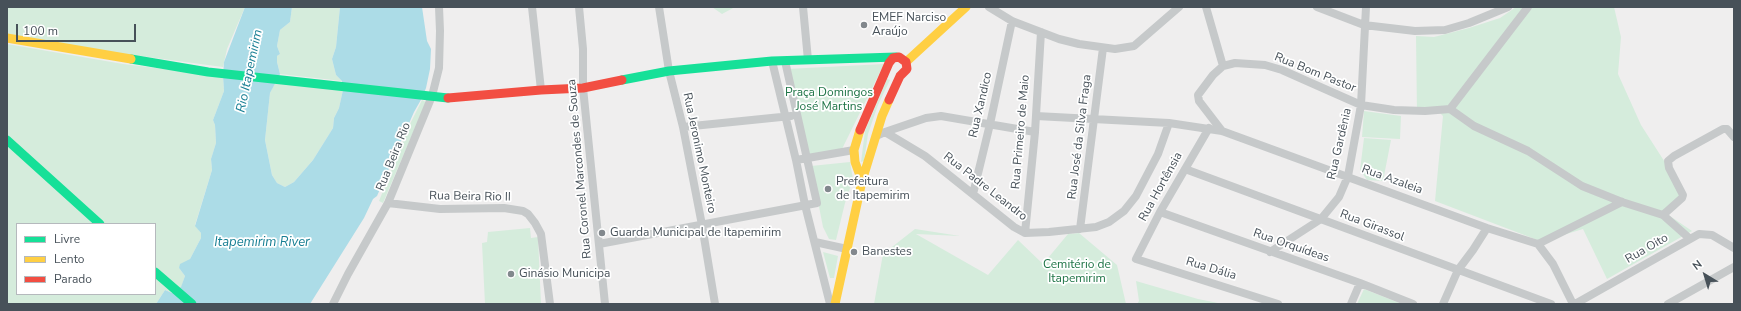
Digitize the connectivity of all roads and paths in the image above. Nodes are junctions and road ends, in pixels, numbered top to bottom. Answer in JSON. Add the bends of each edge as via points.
{"nodes":[{"id":1,"x":440,"y":7,"type":"edge"},
{"id":2,"x":532,"y":7,"type":"edge"},
{"id":3,"x":579,"y":7,"type":"edge"},
{"id":4,"x":658,"y":7,"type":"edge"},
{"id":5,"x":803,"y":7,"type":"edge"},
{"id":6,"x":966,"y":7,"type":"edge"},
{"id":7,"x":989,"y":7,"type":"edge"},
{"id":8,"x":1179,"y":7,"type":"edge"},
{"id":9,"x":1206,"y":7,"type":"edge"},
{"id":10,"x":1317,"y":7,"type":"edge"},
{"id":11,"x":1366,"y":7,"type":"edge"},
{"id":12,"x":1508,"y":7,"type":"edge"},
{"id":13,"x":1528,"y":7,"type":"edge"},
{"id":14,"x":1012,"y":21,"type":"junction"},
{"id":15,"x":1364,"y":25,"type":"junction"},
{"id":16,"x":1041,"y":32,"type":"junction"},
{"id":17,"x":7,"y":38,"type":"edge"},
{"id":18,"x":1103,"y":48,"type":"junction"},
{"id":19,"x":896,"y":57,"type":"junction"},
{"id":20,"x":808,"y":60,"type":"junction"},
{"id":21,"x":772,"y":61,"type":"junction"},
{"id":22,"x":785,"y":61,"type":"junction"},
{"id":23,"x":906,"y":62,"type":"junction"},
{"id":24,"x":888,"y":66,"type":"junction"},
{"id":25,"x":1224,"y":66,"type":"junction"},
{"id":26,"x":669,"y":71,"type":"junction"},
{"id":27,"x":900,"y":76,"type":"junction"},
{"id":28,"x":583,"y":88,"type":"junction"},
{"id":29,"x":541,"y":90,"type":"junction"},
{"id":30,"x":429,"y":95,"type":"junction"},
{"id":31,"x":1361,"y":104,"type":"junction"},
{"id":32,"x":1450,"y":109,"type":"junction"},
{"id":33,"x":797,"y":115,"type":"junction"},
{"id":34,"x":786,"y":116,"type":"junction"},
{"id":35,"x":1036,"y":116,"type":"junction"},
{"id":36,"x":1094,"y":119,"type":"junction"},
{"id":37,"x":1169,"y":123,"type":"junction"},
{"id":38,"x":990,"y":124,"type":"junction"},
{"id":39,"x":683,"y":127,"type":"junction"},
{"id":40,"x":1209,"y":128,"type":"junction"},
{"id":41,"x":1222,"y":131,"type":"junction"},
{"id":42,"x":885,"y":132,"type":"junction"},
{"id":43,"x":1035,"y":132,"type":"junction"},
{"id":44,"x":876,"y":136,"type":"junction"},
{"id":45,"x":1734,"y":137,"type":"edge"},
{"id":46,"x":7,"y":140,"type":"edge"},
{"id":47,"x":854,"y":150,"type":"junction"},
{"id":48,"x":808,"y":158,"type":"junction"},
{"id":49,"x":796,"y":160,"type":"junction"},
{"id":50,"x":1184,"y":169,"type":"junction"},
{"id":51,"x":1348,"y":176,"type":"junction"},
{"id":52,"x":862,"y":181,"type":"junction"},
{"id":53,"x":972,"y":194,"type":"junction"},
{"id":54,"x":1622,"y":202,"type":"junction"},
{"id":55,"x":388,"y":203,"type":"junction"},
{"id":56,"x":805,"y":205,"type":"junction"},
{"id":57,"x":1160,"y":212,"type":"junction"},
{"id":58,"x":1663,"y":215,"type":"junction"},
{"id":59,"x":1321,"y":219,"type":"junction"},
{"id":60,"x":99,"y":223,"type":"edge"},
{"id":61,"x":702,"y":225,"type":"junction"},
{"id":62,"x":1487,"y":228,"type":"junction"},
{"id":63,"x":1080,"y":229,"type":"junction"},
{"id":64,"x":1025,"y":233,"type":"junction"},
{"id":65,"x":1690,"y":238,"type":"junction"},
{"id":66,"x":815,"y":242,"type":"junction"},
{"id":67,"x":599,"y":244,"type":"junction"},
{"id":68,"x":1538,"y":244,"type":"junction"},
{"id":69,"x":1734,"y":248,"type":"edge"},
{"id":70,"x":847,"y":249,"type":"junction"},
{"id":71,"x":1270,"y":252,"type":"junction"},
{"id":72,"x":1136,"y":259,"type":"joint"},
{"id":73,"x":1734,"y":267,"type":"edge"},
{"id":74,"x":1458,"y":270,"type":"junction"},
{"id":75,"x":158,"y":274,"type":"edge"},
{"id":76,"x":1360,"y":283,"type":"junction"},
{"id":77,"x":192,"y":304,"type":"edge"},
{"id":78,"x":333,"y":304,"type":"edge"},
{"id":79,"x":550,"y":304,"type":"edge"},
{"id":80,"x":605,"y":304,"type":"edge"},
{"id":81,"x":715,"y":304,"type":"edge"},
{"id":82,"x":830,"y":304,"type":"edge"},
{"id":83,"x":835,"y":304,"type":"edge"},
{"id":84,"x":1278,"y":304,"type":"edge"},
{"id":85,"x":1351,"y":304,"type":"edge"},
{"id":86,"x":1413,"y":304,"type":"edge"},
{"id":87,"x":1443,"y":304,"type":"edge"},
{"id":88,"x":1551,"y":304,"type":"edge"},
{"id":89,"x":1574,"y":304,"type":"edge"},
{"id":90,"x":1668,"y":304,"type":"edge"}],
"edges":[{"from":1,"to":30,"type":"street","name":"Rua Beira Rio","via":[[439,68]]},
{"from":2,"to":29,"type":"street"},
{"from":3,"to":28,"type":"street","name":"Rua Coronel Marcondes de Souza"},
{"from":4,"to":26,"type":"street","name":"Rua Jeronimo Monteiro"},
{"from":5,"to":20,"type":"street"},
{"from":6,"to":23,"type":"main road"},
{"from":7,"to":14,"type":"street"},
{"from":8,"to":18,"type":"street","via":[[1134,46]]},
{"from":9,"to":25,"type":"street"},
{"from":10,"to":15,"type":"street"},
{"from":11,"to":15,"type":"street","name":"Rua Gardênia"},
{"from":12,"to":15,"type":"street","via":[[1469,22],[1432,31],[1415,32]]},
{"from":13,"to":32,"type":"street"},
{"from":14,"to":16,"type":"street"},
{"from":14,"to":38,"type":"street","name":"Rua Xandico"},
{"from":15,"to":31,"type":"street","name":"Rua Gardênia"},
{"from":16,"to":18,"type":"street","via":[[1079,44]]},
{"from":16,"to":35,"type":"street","name":"Rua Primeiro de Maio"},
{"from":17,"to":30,"type":"main road","via":[[208,72]]},
{"from":18,"to":36,"type":"street","name":"Rua José da Silva Fraga"},
{"from":19,"to":20,"type":"main road"},
{"from":19,"to":23,"type":"main road"},
{"from":19,"to":24,"type":"main road"},
{"from":20,"to":22,"type":"main road"},
{"from":21,"to":22,"type":"main road"},
{"from":21,"to":26,"type":"main road"},
{"from":21,"to":34,"type":"street"},
{"from":22,"to":33,"type":"street"},
{"from":23,"to":27,"type":"main road","via":[[905,72]]},
{"from":24,"to":27,"type":"main road","via":[[891,73]]},
{"from":24,"to":47,"type":"main road","via":[[856,136]]},
{"from":25,"to":31,"type":"street","name":"Rua Bom Pastor","via":[[1235,63],[1265,65]]},
{"from":25,"to":41,"type":"street","via":[[1209,79],[1198,95],[1199,101]]},
{"from":26,"to":28,"type":"main road"},
{"from":26,"to":39,"type":"street","name":"Rua Jeronimo Monteiro"},
{"from":27,"to":44,"type":"main road"},
{"from":28,"to":29,"type":"main road"},
{"from":28,"to":67,"type":"street","name":"Rua Coronel Marcondes de Souza"},
{"from":29,"to":30,"type":"main road","via":[[454,99]]},
{"from":30,"to":55,"type":"street","name":"Rua Beira Rio"},
{"from":31,"to":32,"type":"street","name":"Rua Bom Pastor","via":[[1394,110]]},
{"from":31,"to":51,"type":"street","name":"Rua Gardênia"},
{"from":32,"to":54,"type":"street","via":[[1474,126],[1528,151],[1582,186]]},
{"from":33,"to":34,"type":"street"},
{"from":33,"to":48,"type":"street"},
{"from":34,"to":39,"type":"street"},
{"from":34,"to":49,"type":"street"},
{"from":35,"to":36,"type":"street"},
{"from":35,"to":43,"type":"street","name":"Rua Primeiro de Maio"},
{"from":36,"to":37,"type":"street"},
{"from":36,"to":63,"type":"street","name":"Rua José da Silva Fraga"},
{"from":37,"to":40,"type":"street","name":"Rua Azaleia"},
{"from":37,"to":63,"type":"street","name":"Rua Padre Leandro","via":[[1158,154],[1132,204],[1109,222]]},
{"from":38,"to":42,"type":"street","via":[[941,116],[926,118]]},
{"from":38,"to":43,"type":"street"},
{"from":38,"to":53,"type":"street","name":"Rua Xandico"},
{"from":39,"to":61,"type":"street","name":"Rua Jeronimo Monteiro"},
{"from":40,"to":41,"type":"street","name":"Rua Azaleia"},
{"from":40,"to":50,"type":"street","name":"Rua Hortênsia"},
{"from":41,"to":51,"type":"street","name":"Rua Azaleia"},
{"from":42,"to":44,"type":"street"},
{"from":42,"to":53,"type":"street","name":"Rua Padre Leandro","via":[[935,163]]},
{"from":43,"to":64,"type":"street","name":"Rua Primeiro de Maio"},
{"from":44,"to":52,"type":"main road"},
{"from":45,"to":58,"type":"street","via":[[1727,129],[1722,129],[1668,161],[1683,195]]},
{"from":46,"to":60,"type":"main road"},
{"from":47,"to":48,"type":"street"},
{"from":47,"to":52,"type":"main road","via":[[855,162]]},
{"from":48,"to":49,"type":"street"},
{"from":48,"to":56,"type":"street","via":[[817,203]]},
{"from":49,"to":56,"type":"street"},
{"from":50,"to":57,"type":"street","name":"Rua Hortênsia"},
{"from":50,"to":59,"type":"street","name":"Rua Girassol"},
{"from":51,"to":59,"type":"street","name":"Rua Gardênia","via":[[1339,197]]},
{"from":51,"to":62,"type":"street","name":"Rua Azaleia"},
{"from":52,"to":70,"type":"main road"},
{"from":53,"to":64,"type":"street","name":"Rua Padre Leandro","via":[[1001,218]]},
{"from":54,"to":58,"type":"street"},
{"from":54,"to":68,"type":"street"},
{"from":55,"to":78,"type":"street","name":"Rua Beira Rio"},
{"from":55,"to":79,"type":"street","name":"Rua Beira Rio II","via":[[440,209],[504,208],[528,214],[541,234]]},
{"from":56,"to":61,"type":"street"},
{"from":56,"to":66,"type":"street"},
{"from":57,"to":71,"type":"street","name":"Rua Orquídeas"},
{"from":57,"to":72,"type":"street","name":"Rua Hortênsia"},
{"from":58,"to":65,"type":"street"},
{"from":59,"to":71,"type":"street","name":"Rua Gardênia"},
{"from":59,"to":74,"type":"street","name":"Rua Girassol"},
{"from":61,"to":67,"type":"street"},
{"from":61,"to":81,"type":"street","name":"Rua Jeronimo Monteiro"},
{"from":62,"to":68,"type":"street","name":"Rua Azaleia"},
{"from":62,"to":74,"type":"street"},
{"from":63,"to":64,"type":"street","name":"Rua Padre Leandro"},
{"from":65,"to":69,"type":"street","name":"Rua Oito","via":[[1699,234],[1712,235]]},
{"from":65,"to":89,"type":"street","name":"Rua Oito"},
{"from":66,"to":70,"type":"street"},
{"from":66,"to":82,"type":"street"},
{"from":67,"to":80,"type":"street","name":"Rua Coronel Marcondes de Souza"},
{"from":68,"to":89,"type":"street","via":[[1553,264]]},
{"from":70,"to":83,"type":"main road"},
{"from":71,"to":76,"type":"street","name":"Rua Orquídeas"},
{"from":72,"to":84,"type":"street","name":"Rua Dália"},
{"from":73,"to":90,"type":"street"},
{"from":74,"to":87,"type":"street"},
{"from":74,"to":88,"type":"street","name":"Rua Girassol"},
{"from":75,"to":77,"type":"main road"},
{"from":76,"to":85,"type":"street"},
{"from":76,"to":86,"type":"street","name":"Rua Orquídeas"}]}
